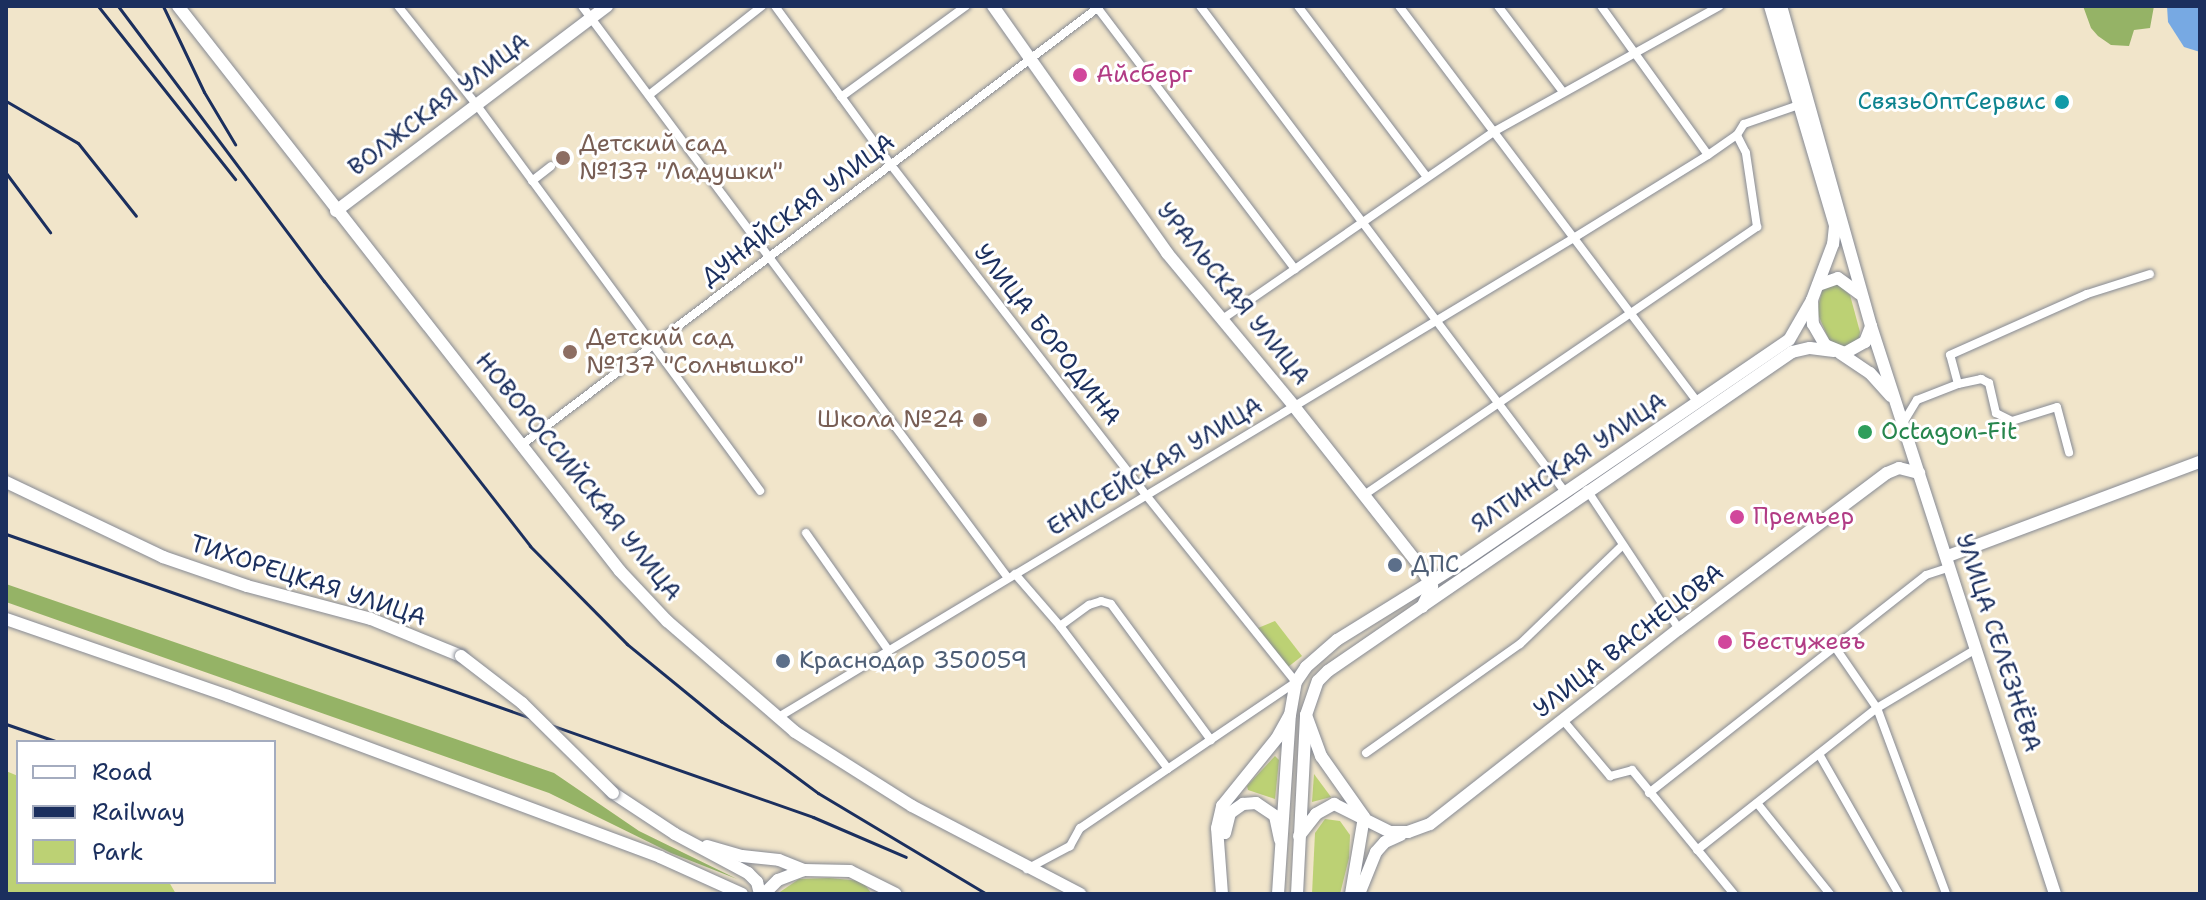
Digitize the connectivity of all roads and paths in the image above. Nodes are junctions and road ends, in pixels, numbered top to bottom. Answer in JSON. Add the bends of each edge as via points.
{"nodes":[{"id":1,"x":178,"y":6,"type":"edge"},
{"id":2,"x":398,"y":6,"type":"edge"},
{"id":3,"x":582,"y":6,"type":"edge"},
{"id":4,"x":607,"y":6,"type":"edge"},
{"id":5,"x":762,"y":6,"type":"edge"},
{"id":6,"x":775,"y":6,"type":"edge"},
{"id":7,"x":966,"y":6,"type":"edge"},
{"id":8,"x":993,"y":6,"type":"edge"},
{"id":9,"x":1200,"y":6,"type":"edge"},
{"id":10,"x":1298,"y":6,"type":"edge"},
{"id":11,"x":1399,"y":6,"type":"edge"},
{"id":12,"x":1498,"y":6,"type":"edge"},
{"id":13,"x":1601,"y":6,"type":"edge"},
{"id":14,"x":1720,"y":6,"type":"edge"},
{"id":15,"x":1770,"y":6,"type":"edge"},
{"id":16,"x":1781,"y":6,"type":"edge"},
{"id":17,"x":1098,"y":7,"type":"edge"},
{"id":18,"x":1703,"y":10,"type":"edge"},
{"id":19,"x":591,"y":18,"type":"junction"},
{"id":20,"x":1636,"y":52,"type":"junction"},
{"id":21,"x":1031,"y":59,"type":"junction"},
{"id":22,"x":1563,"y":92,"type":"junction"},
{"id":23,"x":649,"y":95,"type":"junction"},
{"id":24,"x":841,"y":97,"type":"junction"},
{"id":25,"x":476,"y":104,"type":"junction"},
{"id":26,"x":1799,"y":105,"type":"junction"},
{"id":27,"x":1495,"y":131,"type":"junction"},
{"id":28,"x":1737,"y":135,"type":"junction"},
{"id":29,"x":1708,"y":155,"type":"junction"},
{"id":30,"x":891,"y":165,"type":"junction"},
{"id":31,"x":551,"y":166,"type":"dead end"},
{"id":32,"x":1427,"y":177,"type":"junction"},
{"id":33,"x":532,"y":181,"type":"junction"},
{"id":34,"x":336,"y":211,"type":"junction"},
{"id":35,"x":1362,"y":222,"type":"junction"},
{"id":36,"x":1572,"y":239,"type":"junction"},
{"id":37,"x":769,"y":258,"type":"junction"},
{"id":38,"x":1295,"y":269,"type":"junction"},
{"id":39,"x":2150,"y":274,"type":"dead end"},
{"id":40,"x":1818,"y":286,"type":"junction"},
{"id":41,"x":1812,"y":300,"type":"junction"},
{"id":42,"x":1864,"y":303,"type":"junction"},
{"id":43,"x":1629,"y":311,"type":"junction"},
{"id":44,"x":1221,"y":320,"type":"junction"},
{"id":45,"x":1436,"y":321,"type":"junction"},
{"id":46,"x":1871,"y":326,"type":"junction"},
{"id":47,"x":654,"y":344,"type":"junction"},
{"id":48,"x":1837,"y":352,"type":"junction"},
{"id":49,"x":1958,"y":384,"type":"junction"},
{"id":50,"x":1697,"y":402,"type":"junction"},
{"id":51,"x":1293,"y":405,"type":"junction"},
{"id":52,"x":1497,"y":405,"type":"junction"},
{"id":53,"x":1897,"y":405,"type":"junction"},
{"id":54,"x":1903,"y":423,"type":"junction"},
{"id":55,"x":520,"y":446,"type":"junction"},
{"id":56,"x":2069,"y":452,"type":"dead end"},
{"id":57,"x":2200,"y":462,"type":"edge"},
{"id":58,"x":1919,"y":473,"type":"junction"},
{"id":59,"x":6,"y":482,"type":"edge"},
{"id":60,"x":1587,"y":490,"type":"junction"},
{"id":61,"x":760,"y":491,"type":"dead end"},
{"id":62,"x":1565,"y":492,"type":"junction"},
{"id":63,"x":1146,"y":495,"type":"junction"},
{"id":64,"x":1364,"y":495,"type":"junction"},
{"id":65,"x":806,"y":533,"type":"dead end"},
{"id":66,"x":1622,"y":546,"type":"junction"},
{"id":67,"x":1949,"y":561,"type":"junction"},
{"id":68,"x":1012,"y":576,"type":"junction"},
{"id":69,"x":1429,"y":581,"type":"junction"},
{"id":70,"x":1422,"y":607,"type":"junction"},
{"id":71,"x":6,"y":619,"type":"edge"},
{"id":72,"x":1060,"y":626,"type":"junction"},
{"id":73,"x":1679,"y":629,"type":"junction"},
{"id":74,"x":1835,"y":647,"type":"junction"},
{"id":75,"x":1976,"y":649,"type":"junction"},
{"id":76,"x":889,"y":651,"type":"junction"},
{"id":77,"x":1296,"y":682,"type":"junction"},
{"id":78,"x":1877,"y":708,"type":"junction"},
{"id":79,"x":1290,"y":715,"type":"junction"},
{"id":80,"x":1306,"y":715,"type":"junction"},
{"id":81,"x":777,"y":718,"type":"junction"},
{"id":82,"x":1562,"y":719,"type":"junction"},
{"id":83,"x":1211,"y":740,"type":"junction"},
{"id":84,"x":1366,"y":753,"type":"dead end"},
{"id":85,"x":1819,"y":754,"type":"junction"},
{"id":86,"x":1168,"y":769,"type":"junction"},
{"id":87,"x":1649,"y":793,"type":"junction"},
{"id":88,"x":1757,"y":803,"type":"junction"},
{"id":89,"x":1364,"y":817,"type":"junction"},
{"id":90,"x":1408,"y":832,"type":"junction"},
{"id":91,"x":1299,"y":836,"type":"junction"},
{"id":92,"x":689,"y":841,"type":"junction"},
{"id":93,"x":1281,"y":842,"type":"junction"},
{"id":94,"x":1697,"y":850,"type":"junction"},
{"id":95,"x":1027,"y":869,"type":"junction"},
{"id":96,"x":798,"y":871,"type":"junction"},
{"id":97,"x":871,"y":881,"type":"junction"},
{"id":98,"x":1222,"y":887,"type":"edge"},
{"id":99,"x":718,"y":888,"type":"edge"},
{"id":100,"x":761,"y":892,"type":"edge"},
{"id":101,"x":744,"y":894,"type":"edge"},
{"id":102,"x":878,"y":894,"type":"edge"},
{"id":103,"x":896,"y":894,"type":"edge"},
{"id":104,"x":1080,"y":894,"type":"edge"},
{"id":105,"x":1278,"y":894,"type":"edge"},
{"id":106,"x":1297,"y":894,"type":"edge"},
{"id":107,"x":1351,"y":894,"type":"edge"},
{"id":108,"x":1359,"y":894,"type":"edge"},
{"id":109,"x":1734,"y":894,"type":"edge"},
{"id":110,"x":1830,"y":894,"type":"edge"},
{"id":111,"x":1899,"y":894,"type":"edge"},
{"id":112,"x":1946,"y":894,"type":"edge"},
{"id":113,"x":2055,"y":894,"type":"edge"}],
"edges":[{"from":1,"to":34,"type":"main road","name":"НОВОРОССИЙСКАЯ УЛИЦА"},
{"from":2,"to":25,"type":"street"},
{"from":3,"to":19,"type":"street"},
{"from":4,"to":19,"type":"main road","name":"ВОЛЖСКАЯ УЛИЦА"},
{"from":5,"to":23,"type":"street"},
{"from":6,"to":24,"type":"street","name":"УЛИЦА БОРОДИНА"},
{"from":7,"to":24,"type":"street"},
{"from":8,"to":21,"type":"main road","name":"УРАЛЬСКАЯ УЛИЦА"},
{"from":9,"to":35,"type":"street"},
{"from":10,"to":32,"type":"street"},
{"from":11,"to":27,"type":"street"},
{"from":12,"to":22,"type":"street"},
{"from":13,"to":20,"type":"street"},
{"from":14,"to":18,"type":"street"},
{"from":15,"to":26,"type":"main road"},
{"from":16,"to":42,"type":"main road"},
{"from":17,"to":21,"type":"street","name":"ДУНАЙСКАЯ УЛИЦА"},
{"from":17,"to":38,"type":"street"},
{"from":18,"to":20,"type":"street"},
{"from":19,"to":23,"type":"street"},
{"from":19,"to":25,"type":"main road","name":"ВОЛЖСКАЯ УЛИЦА"},
{"from":20,"to":22,"type":"street"},
{"from":20,"to":29,"type":"street"},
{"from":21,"to":30,"type":"street","name":"ДУНАЙСКАЯ УЛИЦА"},
{"from":21,"to":44,"type":"main road","name":"УРАЛЬСКАЯ УЛИЦА","via":[[1167,253]]},
{"from":22,"to":27,"type":"street"},
{"from":23,"to":37,"type":"street"},
{"from":24,"to":30,"type":"street","name":"УЛИЦА БОРОДИНА"},
{"from":25,"to":33,"type":"street"},
{"from":25,"to":34,"type":"main road","name":"ВОЛЖСКАЯ УЛИЦА"},
{"from":26,"to":28,"type":"street","name":"ЕНИСЕЙСКАЯ УЛИЦА","via":[[1744,124]]},
{"from":26,"to":40,"type":"main road","via":[[1835,226]]},
{"from":27,"to":32,"type":"street"},
{"from":27,"to":36,"type":"street"},
{"from":28,"to":29,"type":"street","name":"ЕНИСЕЙСКАЯ УЛИЦА"},
{"from":28,"to":43,"type":"street","via":[[1746,153],[1757,227]]},
{"from":29,"to":36,"type":"street","name":"ЕНИСЕЙСКАЯ УЛИЦА"},
{"from":30,"to":37,"type":"street","name":"ДУНАЙСКАЯ УЛИЦА"},
{"from":30,"to":63,"type":"street","name":"УЛИЦА БОРОДИНА"},
{"from":31,"to":33,"type":"street"},
{"from":32,"to":35,"type":"street"},
{"from":33,"to":47,"type":"street"},
{"from":34,"to":55,"type":"main road","name":"НОВОРОССИЙСКАЯ УЛИЦА"},
{"from":35,"to":38,"type":"street"},
{"from":35,"to":45,"type":"street"},
{"from":36,"to":43,"type":"street"},
{"from":36,"to":45,"type":"street","name":"ЕНИСЕЙСКАЯ УЛИЦА"},
{"from":37,"to":47,"type":"street","name":"ДУНАЙСКАЯ УЛИЦА"},
{"from":37,"to":68,"type":"street"},
{"from":38,"to":44,"type":"street"},
{"from":39,"to":49,"type":"street","via":[[2087,294],[1950,355]]},
{"from":40,"to":41,"type":"main road"},
{"from":40,"to":42,"type":"main road","via":[[1831,278],[1842,279]]},
{"from":41,"to":48,"type":"main road","via":[[1813,324],[1825,345]]},
{"from":41,"to":50,"type":"main road","name":"ЯЛТИНСКАЯ УЛИЦА","via":[[1789,340]]},
{"from":42,"to":46,"type":"main road"},
{"from":43,"to":50,"type":"street"},
{"from":43,"to":52,"type":"street"},
{"from":44,"to":51,"type":"main road","name":"УРАЛЬСКАЯ УЛИЦА"},
{"from":45,"to":51,"type":"street","name":"ЕНИСЕЙСКАЯ УЛИЦА"},
{"from":45,"to":52,"type":"street"},
{"from":46,"to":48,"type":"main road","via":[[1859,348]]},
{"from":46,"to":53,"type":"main road","name":"УЛИЦА СЕЛЕЗНЁВА"},
{"from":47,"to":55,"type":"street","name":"ДУНАЙСКАЯ УЛИЦА"},
{"from":47,"to":61,"type":"street"},
{"from":48,"to":53,"type":"main road","name":"УЛИЦА СЕЛЕЗНЁВА","via":[[1870,373]]},
{"from":48,"to":60,"type":"main road","name":"ЯЛТИНСКАЯ УЛИЦА","via":[[1792,352]]},
{"from":49,"to":54,"type":"street","via":[[1917,400]]},
{"from":49,"to":56,"type":"street","via":[[1981,379],[1989,383],[1996,413],[2012,421],[2057,407]]},
{"from":50,"to":62,"type":"main road","name":"ЯЛТИНСКАЯ УЛИЦА"},
{"from":51,"to":63,"type":"street","name":"ЕНИСЕЙСКАЯ УЛИЦА"},
{"from":51,"to":64,"type":"main road","name":"УРАЛЬСКАЯ УЛИЦА"},
{"from":52,"to":62,"type":"street"},
{"from":52,"to":64,"type":"street"},
{"from":53,"to":54,"type":"main road","name":"УЛИЦА СЕЛЕЗНЁВА"},
{"from":54,"to":58,"type":"main road","name":"УЛИЦА СЕЛЕЗНЁВА"},
{"from":55,"to":81,"type":"main road","name":"НОВОРОССИЙСКАЯ УЛИЦА","via":[[667,621]]},
{"from":57,"to":67,"type":"main road"},
{"from":58,"to":67,"type":"main road","name":"УЛИЦА СЕЛЕЗНЁВА"},
{"from":58,"to":73,"type":"main road","name":"УЛИЦА ВАСНЕЦОВА","via":[[1899,468],[1869,487]]},
{"from":59,"to":92,"type":"main road","name":"ТИХОРЕЦКАЯ УЛИЦА","bridge":true,"via":[[163,557],[371,619],[461,656],[522,703],[613,793]]},
{"from":60,"to":66,"type":"street"},
{"from":60,"to":70,"type":"main road","name":"ЯЛТИНСКАЯ УЛИЦА"},
{"from":62,"to":69,"type":"main road","name":"ЯЛТИНСКАЯ УЛИЦА"},
{"from":63,"to":68,"type":"street","name":"ЕНИСЕЙСКАЯ УЛИЦА"},
{"from":63,"to":77,"type":"street","name":"УЛИЦА БОРОДИНА"},
{"from":64,"to":69,"type":"main road","name":"УРАЛЬСКАЯ УЛИЦА"},
{"from":65,"to":76,"type":"street"},
{"from":66,"to":73,"type":"street"},
{"from":66,"to":84,"type":"street","via":[[1520,644]]},
{"from":67,"to":74,"type":"street"},
{"from":67,"to":75,"type":"main road","name":"УЛИЦА СЕЛЕЗНЁВА"},
{"from":68,"to":72,"type":"street"},
{"from":68,"to":76,"type":"street","name":"ЕНИСЕЙСКАЯ УЛИЦА"},
{"from":69,"to":70,"type":"main road","via":[[1431,592]]},
{"from":69,"to":77,"type":"main road","name":"ЯЛТИНСКАЯ УЛИЦА","via":[[1337,640]]},
{"from":70,"to":80,"type":"main road","name":"ЯЛТИНСКАЯ УЛИЦА","via":[[1318,681]]},
{"from":71,"to":99,"type":"main road","via":[[660,857]]},
{"from":72,"to":83,"type":"street","via":[[1089,605],[1111,604]]},
{"from":72,"to":86,"type":"street"},
{"from":73,"to":82,"type":"main road","name":"УЛИЦА ВАСНЕЦОВА"},
{"from":74,"to":78,"type":"street"},
{"from":74,"to":87,"type":"street"},
{"from":75,"to":78,"type":"street"},
{"from":75,"to":113,"type":"main road","name":"УЛИЦА СЕЛЕЗНЁВА"},
{"from":76,"to":81,"type":"street","name":"ЕНИСЕЙСКАЯ УЛИЦА"},
{"from":77,"to":79,"type":"main road"},
{"from":77,"to":83,"type":"street","name":"ЯЛТИНСКАЯ УЛИЦА"},
{"from":78,"to":85,"type":"street"},
{"from":78,"to":112,"type":"street"},
{"from":79,"to":93,"type":"main road"},
{"from":79,"to":98,"type":"main road","via":[[1222,806],[1217,828]]},
{"from":80,"to":89,"type":"main road","via":[[1321,756]]},
{"from":80,"to":91,"type":"main road"},
{"from":81,"to":95,"type":"main road","name":"НОВОРОССИЙСКАЯ УЛИЦА","via":[[912,806]]},
{"from":82,"to":87,"type":"street","via":[[1610,776],[1632,770]]},
{"from":82,"to":90,"type":"main road","name":"УЛИЦА ВАСНЕЦОВА","via":[[1430,824]]},
{"from":83,"to":86,"type":"street","name":"ЯЛТИНСКАЯ УЛИЦА"},
{"from":85,"to":88,"type":"street"},
{"from":85,"to":111,"type":"street"},
{"from":86,"to":95,"type":"street","name":"ЯЛТИНСКАЯ УЛИЦА","via":[[1080,828],[1070,846]]},
{"from":87,"to":94,"type":"street"},
{"from":88,"to":94,"type":"street"},
{"from":88,"to":110,"type":"street"},
{"from":89,"to":90,"type":"main road","via":[[1390,832]]},
{"from":89,"to":91,"type":"main road","via":[[1326,805]]},
{"from":89,"to":107,"type":"main road"},
{"from":90,"to":108,"type":"main road","name":"УЛИЦА ВАСНЕЦОВА","via":[[1376,852]]},
{"from":91,"to":106,"type":"main road"},
{"from":92,"to":96,"type":"main road","name":"ТИХОРЕЦКАЯ УЛИЦА","via":[[779,860]]},
{"from":92,"to":100,"type":"main road","name":"ТИХОРЕЦКАЯ УЛИЦА","via":[[748,873]]},
{"from":93,"to":98,"type":"main road","via":[[1275,816],[1267,807],[1243,804],[1230,813]]},
{"from":93,"to":105,"type":"main road"},
{"from":94,"to":109,"type":"street"},
{"from":95,"to":104,"type":"main road","name":"НОВОРОССИЙСКАЯ УЛИЦА"},
{"from":96,"to":97,"type":"main road","via":[[850,871]]},
{"from":96,"to":100,"type":"main road"},
{"from":97,"to":102,"type":"main road"},
{"from":97,"to":103,"type":"main road"},
{"from":99,"to":101,"type":"main road"},
{"from":100,"to":101,"type":"main road"}]}
